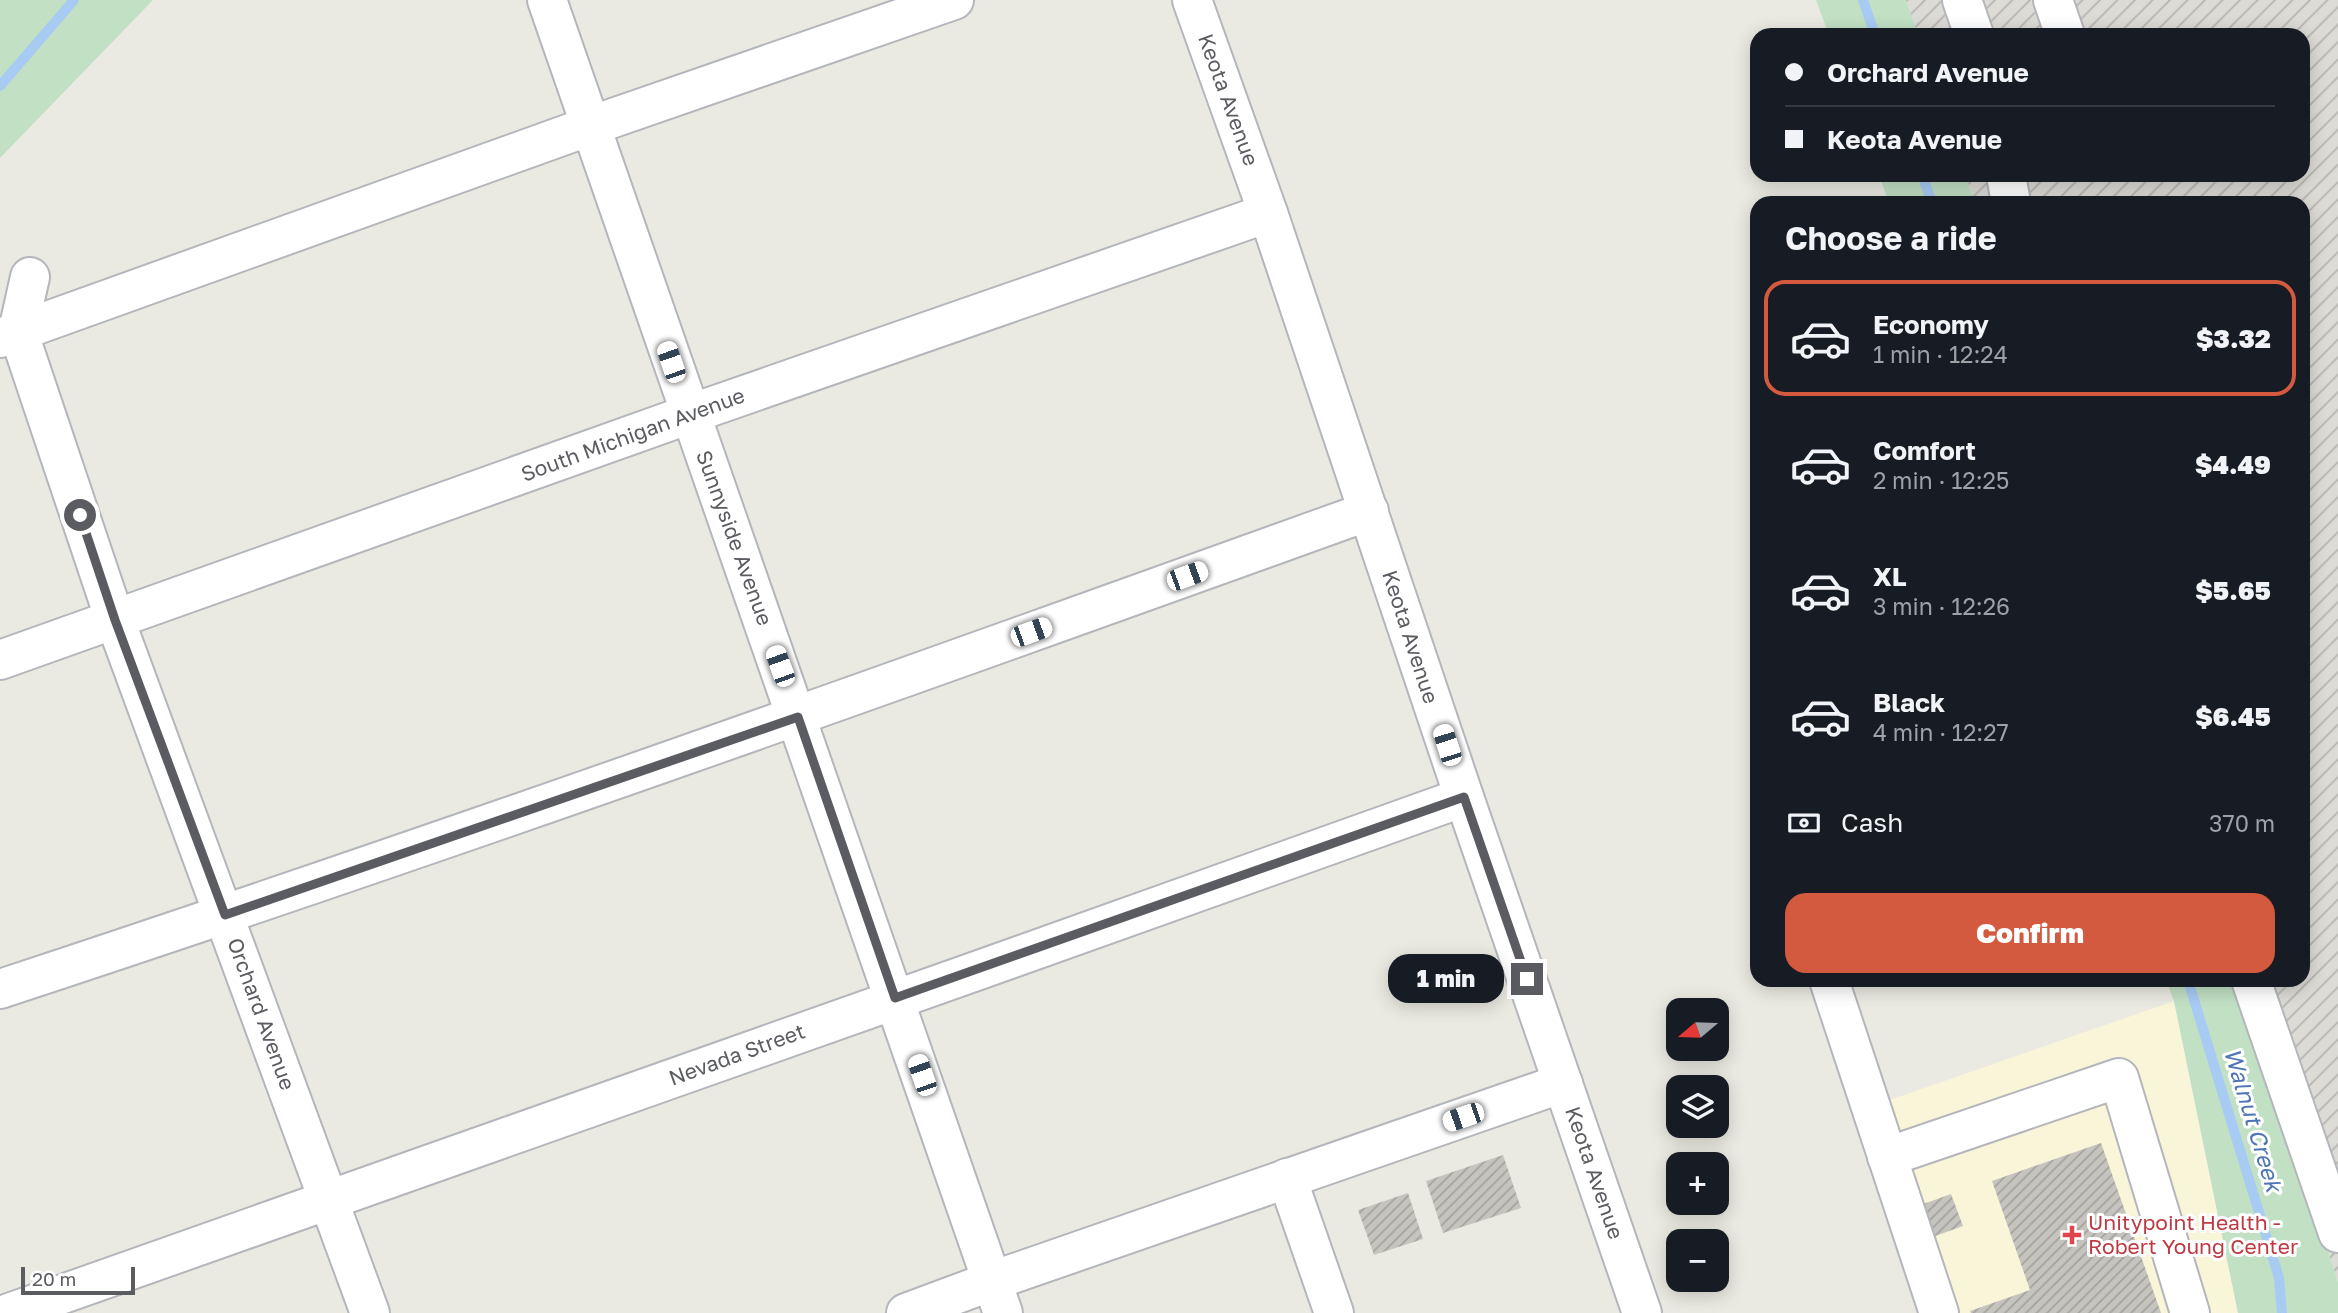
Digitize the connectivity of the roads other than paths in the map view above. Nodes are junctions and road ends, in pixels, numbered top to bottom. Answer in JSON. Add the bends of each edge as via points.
{"nodes":[{"id":1,"x":547,"y":0,"type":"edge"},
{"id":2,"x":954,"y":0,"type":"edge"},
{"id":3,"x":1192,"y":0,"type":"edge"},
{"id":4,"x":1962,"y":0,"type":"edge"},
{"id":5,"x":2053,"y":0,"type":"edge"},
{"id":6,"x":1972,"y":28,"type":"edge"},
{"id":7,"x":2063,"y":28,"type":"edge"},
{"id":8,"x":590,"y":127,"type":"junction"},
{"id":9,"x":1268,"y":213,"type":"junction"},
{"id":10,"x":30,"y":277,"type":"dead end"},
{"id":11,"x":9,"y":335,"type":"edge"},
{"id":12,"x":690,"y":414,"type":"junction"},
{"id":13,"x":1368,"y":511,"type":"junction"},
{"id":14,"x":115,"y":620,"type":"junction"},
{"id":15,"x":0,"y":660,"type":"edge"},
{"id":16,"x":798,"y":717,"type":"junction"},
{"id":17,"x":1464,"y":797,"type":"junction"},
{"id":18,"x":225,"y":915,"type":"junction"},
{"id":19,"x":1831,"y":987,"type":"edge"},
{"id":20,"x":2253,"y":987,"type":"edge"},
{"id":21,"x":0,"y":989,"type":"edge"},
{"id":22,"x":895,"y":998,"type":"junction"},
{"id":23,"x":1563,"y":1083,"type":"junction"},
{"id":24,"x":1887,"y":1157,"type":"junction"},
{"id":25,"x":1287,"y":1178,"type":"junction"},
{"id":26,"x":331,"y":1202,"type":"junction"},
{"id":27,"x":2338,"y":1233,"type":"edge"},
{"id":28,"x":998,"y":1297,"type":"edge"},
{"id":29,"x":9,"y":1313,"type":"edge"},
{"id":30,"x":370,"y":1313,"type":"edge"},
{"id":31,"x":906,"y":1313,"type":"edge"},
{"id":32,"x":1334,"y":1313,"type":"edge"},
{"id":33,"x":1642,"y":1313,"type":"edge"},
{"id":34,"x":1939,"y":1313,"type":"edge"},
{"id":35,"x":2190,"y":1313,"type":"edge"}],
"edges":[{"from":1,"to":8,"type":"street","name":"Sunnyside Avenue"},
{"from":2,"to":8,"type":"street"},
{"from":3,"to":9,"type":"street","name":"Keota Avenue"},
{"from":4,"to":6,"type":"street"},
{"from":5,"to":7,"type":"street"},
{"from":8,"to":11,"type":"street"},
{"from":8,"to":12,"type":"street","name":"Sunnyside Avenue"},
{"from":9,"to":12,"type":"street","name":"South Michigan Avenue"},
{"from":9,"to":13,"type":"street","name":"Keota Avenue"},
{"from":10,"to":11,"type":"street"},
{"from":11,"to":14,"type":"street","name":"Orchard Avenue"},
{"from":12,"to":14,"type":"street","name":"South Michigan Avenue"},
{"from":12,"to":16,"type":"street","name":"Sunnyside Avenue"},
{"from":13,"to":16,"type":"street"},
{"from":13,"to":17,"type":"street","name":"Keota Avenue"},
{"from":14,"to":15,"type":"street","name":"South Michigan Avenue"},
{"from":14,"to":18,"type":"street","name":"Orchard Avenue"},
{"from":16,"to":18,"type":"street"},
{"from":16,"to":22,"type":"street","name":"Sunnyside Avenue"},
{"from":17,"to":22,"type":"street","name":"Nevada Street"},
{"from":17,"to":23,"type":"street","name":"Keota Avenue"},
{"from":18,"to":21,"type":"street"},
{"from":18,"to":26,"type":"street","name":"Orchard Avenue"},
{"from":19,"to":24,"type":"street"},
{"from":20,"to":27,"type":"street"},
{"from":22,"to":26,"type":"street","name":"Nevada Street"},
{"from":22,"to":28,"type":"street","name":"Sunnyside Avenue"},
{"from":23,"to":25,"type":"street"},
{"from":23,"to":33,"type":"street","name":"Keota Avenue"},
{"from":24,"to":34,"type":"street"},
{"from":24,"to":35,"type":"street","via":[[2119,1077]]},
{"from":25,"to":28,"type":"street"},
{"from":25,"to":32,"type":"street"},
{"from":26,"to":29,"type":"street","name":"Nevada Street"},
{"from":26,"to":30,"type":"street","name":"Orchard Avenue"},
{"from":28,"to":31,"type":"street"}]}
